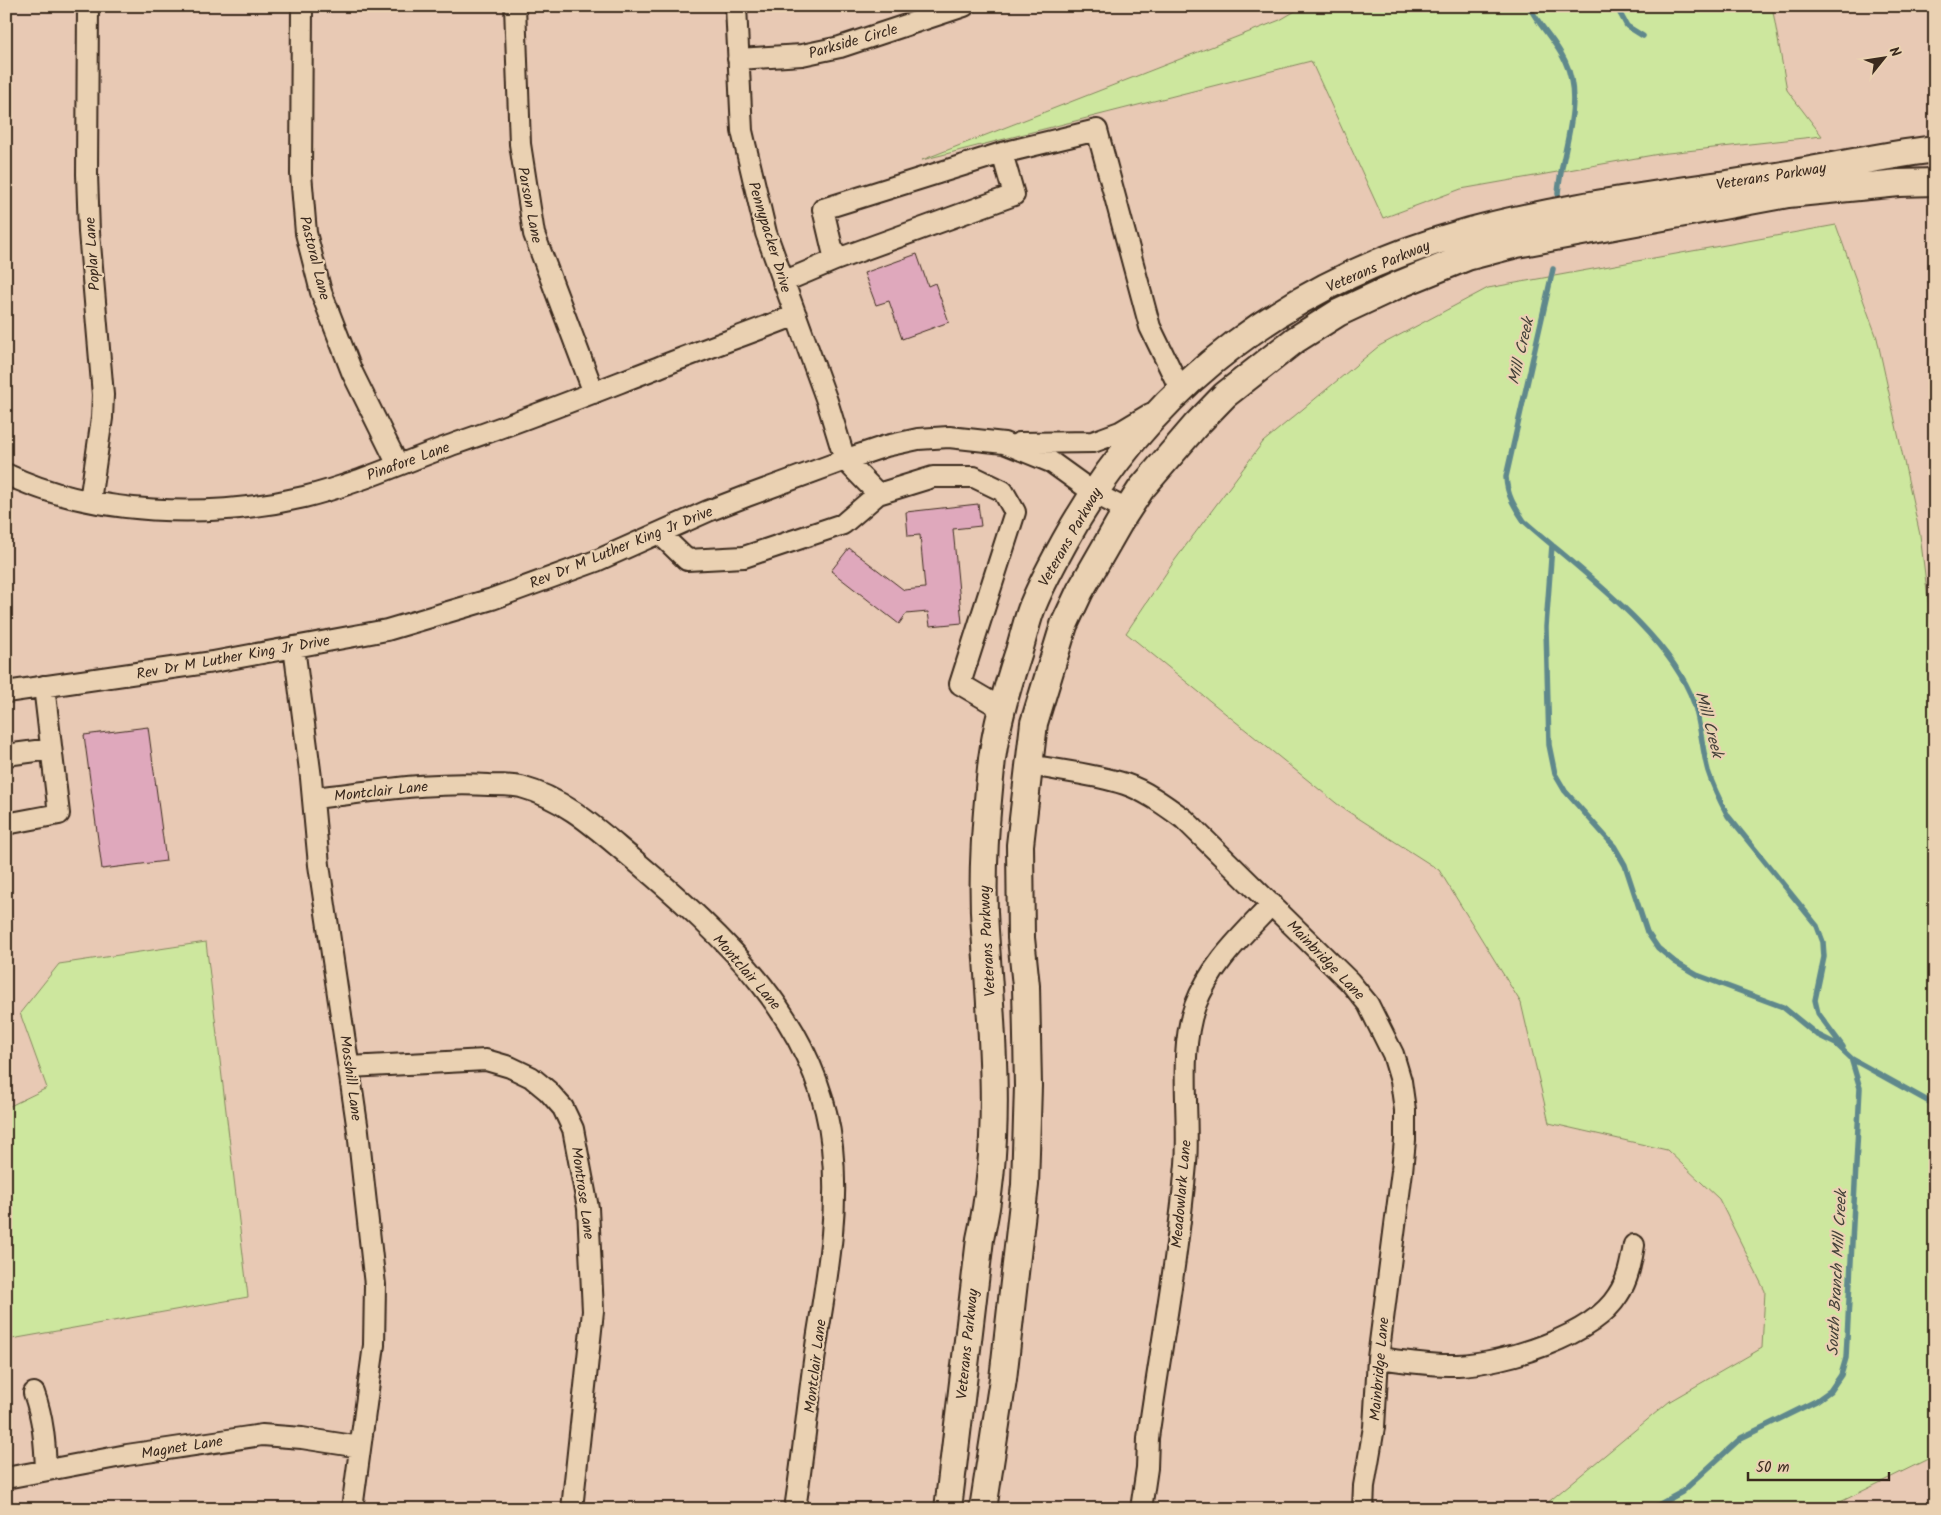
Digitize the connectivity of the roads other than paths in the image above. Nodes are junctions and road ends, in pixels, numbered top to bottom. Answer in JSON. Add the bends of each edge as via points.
{"nodes":[{"id":1,"x":88,"y":6,"type":"edge"},
{"id":2,"x":302,"y":6,"type":"edge"},
{"id":3,"x":515,"y":6,"type":"edge"},
{"id":4,"x":736,"y":6,"type":"edge"},
{"id":5,"x":964,"y":6,"type":"edge"},
{"id":6,"x":738,"y":59,"type":"junction"},
{"id":7,"x":1935,"y":149,"type":"edge"},
{"id":8,"x":1002,"y":153,"type":"junction"},
{"id":9,"x":1935,"y":182,"type":"edge"},
{"id":10,"x":835,"y":260,"type":"junction"},
{"id":11,"x":783,"y":282,"type":"junction"},
{"id":12,"x":796,"y":315,"type":"junction"},
{"id":13,"x":594,"y":393,"type":"junction"},
{"id":14,"x":1173,"y":397,"type":"junction"},
{"id":15,"x":1004,"y":443,"type":"junction"},
{"id":16,"x":845,"y":460,"type":"junction"},
{"id":17,"x":398,"y":465,"type":"junction"},
{"id":18,"x":6,"y":474,"type":"edge"},
{"id":19,"x":1094,"y":493,"type":"junction"},
{"id":20,"x":878,"y":494,"type":"junction"},
{"id":21,"x":90,"y":501,"type":"junction"},
{"id":22,"x":1127,"y":510,"type":"junction"},
{"id":23,"x":659,"y":533,"type":"junction"},
{"id":24,"x":294,"y":647,"type":"junction"},
{"id":25,"x":44,"y":686,"type":"junction"},
{"id":26,"x":6,"y":692,"type":"edge"},
{"id":27,"x":1001,"y":708,"type":"junction"},
{"id":28,"x":51,"y":749,"type":"junction"},
{"id":29,"x":6,"y":755,"type":"edge"},
{"id":30,"x":1030,"y":765,"type":"junction"},
{"id":31,"x":313,"y":798,"type":"junction"},
{"id":32,"x":6,"y":824,"type":"edge"},
{"id":33,"x":1272,"y":904,"type":"junction"},
{"id":34,"x":349,"y":1067,"type":"junction"},
{"id":35,"x":1634,"y":1245,"type":"dead end"},
{"id":36,"x":1378,"y":1358,"type":"junction"},
{"id":37,"x":34,"y":1393,"type":"dead end"},
{"id":38,"x":360,"y":1447,"type":"junction"},
{"id":39,"x":46,"y":1470,"type":"junction"},
{"id":40,"x":6,"y":1478,"type":"edge"},
{"id":41,"x":352,"y":1509,"type":"edge"},
{"id":42,"x":572,"y":1509,"type":"edge"},
{"id":43,"x":795,"y":1509,"type":"edge"},
{"id":44,"x":948,"y":1509,"type":"edge"},
{"id":45,"x":982,"y":1509,"type":"edge"},
{"id":46,"x":1141,"y":1509,"type":"edge"},
{"id":47,"x":1363,"y":1509,"type":"edge"}],
"edges":[{"from":1,"to":21,"type":"street","name":"Poplar Lane","via":[[89,232],[104,395]]},
{"from":2,"to":17,"type":"street","name":"Pastoral Lane","via":[[301,174],[306,233],[321,292],[352,372]]},
{"from":3,"to":13,"type":"street","name":"Parson Lane","via":[[520,144],[534,234]]},
{"from":4,"to":6,"type":"street","name":"Pennypacker Drive"},
{"from":5,"to":6,"type":"street","name":"Parkside Circle","via":[[840,47],[802,56]]},
{"from":6,"to":11,"type":"street","name":"Pennypacker Drive","via":[[742,131],[747,157],[766,233]]},
{"from":7,"to":14,"type":"main road","name":"Veterans Parkway","via":[[1575,208],[1470,231],[1405,252],[1325,288],[1266,321],[1233,343]]},
{"from":8,"to":10,"type":"street","via":[[1014,195]]},
{"from":8,"to":10,"type":"street","via":[[824,209]]},
{"from":8,"to":14,"type":"street","via":[[1097,130],[1150,327]]},
{"from":9,"to":22,"type":"main road","name":"Veterans Parkway","via":[[1788,194],[1517,244],[1466,257],[1424,274],[1338,313],[1287,346],[1226,395],[1196,425]]},
{"from":10,"to":11,"type":"street"},
{"from":11,"to":12,"type":"street","name":"Pennypacker Drive"},
{"from":12,"to":13,"type":"street","name":"Pinafore Lane"},
{"from":12,"to":16,"type":"street","name":"Pennypacker Drive"},
{"from":13,"to":17,"type":"street","name":"Pinafore Lane"},
{"from":14,"to":15,"type":"street","via":[[1120,432],[1093,442]]},
{"from":14,"to":19,"type":"main road","name":"Veterans Parkway","via":[[1124,452]]},
{"from":15,"to":16,"type":"street","name":"Rev Dr M Luther King Jr Drive","via":[[949,437],[918,439]]},
{"from":15,"to":19,"type":"street","name":"Rev Dr M Luther King Jr Drive","via":[[1051,462]]},
{"from":16,"to":20,"type":"street"},
{"from":16,"to":23,"type":"street","name":"Rev Dr M Luther King Jr Drive","via":[[708,511]]},
{"from":17,"to":21,"type":"street","name":"Pinafore Lane","via":[[305,497],[244,508],[175,509]]},
{"from":18,"to":21,"type":"street","name":"Pinafore Lane","via":[[52,492]]},
{"from":19,"to":22,"type":"street","name":"Rev Dr M Luther King Jr Drive"},
{"from":19,"to":27,"type":"main road","name":"Veterans Parkway","via":[[1056,558],[1031,610]]},
{"from":20,"to":23,"type":"street","via":[[843,524],[744,557],[687,560]]},
{"from":20,"to":27,"type":"street","via":[[932,477],[974,477],[1003,491],[1015,512],[960,684]]},
{"from":22,"to":30,"type":"main road","name":"Veterans Parkway","via":[[1080,591],[1064,626],[1034,723]]},
{"from":23,"to":24,"type":"street","name":"Rev Dr M Luther King Jr Drive","via":[[596,561],[492,599],[387,630]]},
{"from":24,"to":25,"type":"street","name":"Rev Dr M Luther King Jr Drive"},
{"from":24,"to":31,"type":"street","name":"Mosshill Lane"},
{"from":25,"to":26,"type":"street","name":"Rev Dr M Luther King Jr Drive"},
{"from":25,"to":28,"type":"street"},
{"from":27,"to":44,"type":"main road","name":"Veterans Parkway","via":[[992,763],[984,860],[994,1133]]},
{"from":28,"to":29,"type":"street"},
{"from":28,"to":32,"type":"street","via":[[59,814]]},
{"from":30,"to":33,"type":"street","name":"Mainbridge Lane","via":[[1125,784],[1154,798],[1184,819]]},
{"from":30,"to":45,"type":"main road","name":"Veterans Parkway","via":[[1020,859],[1028,1086],[1025,1184],[1003,1379]]},
{"from":31,"to":34,"type":"street","name":"Mosshill Lane","via":[[319,865]]},
{"from":31,"to":43,"type":"street","name":"Montclair Lane","via":[[452,783],[519,786],[542,795],[585,819],[645,870],[732,951],[771,996],[801,1045],[822,1093],[834,1175],[830,1262]]},
{"from":33,"to":36,"type":"street","name":"Mainbridge Lane","via":[[1368,1004],[1394,1054],[1401,1081],[1406,1140]]},
{"from":33,"to":46,"type":"street","name":"Meadowlark Lane","via":[[1222,957],[1206,980],[1194,1008],[1188,1037],[1186,1146],[1180,1226],[1148,1438]]},
{"from":34,"to":38,"type":"street","name":"Mosshill Lane","via":[[375,1285],[374,1345]]},
{"from":34,"to":42,"type":"street","name":"Montrose Lane","via":[[486,1060],[531,1077],[548,1091],[573,1128],[588,1208],[593,1311]]},
{"from":35,"to":36,"type":"street","via":[[1627,1278],[1618,1296],[1605,1311],[1567,1335],[1501,1358],[1457,1365]]},
{"from":36,"to":47,"type":"street","name":"Mainbridge Lane","via":[[1374,1427]]},
{"from":37,"to":39,"type":"street","via":[[45,1437]]},
{"from":38,"to":39,"type":"street","name":"Magnet Lane","via":[[262,1435]]},
{"from":38,"to":41,"type":"street","name":"Mosshill Lane"},
{"from":39,"to":40,"type":"street","name":"Magnet Lane"}]}
